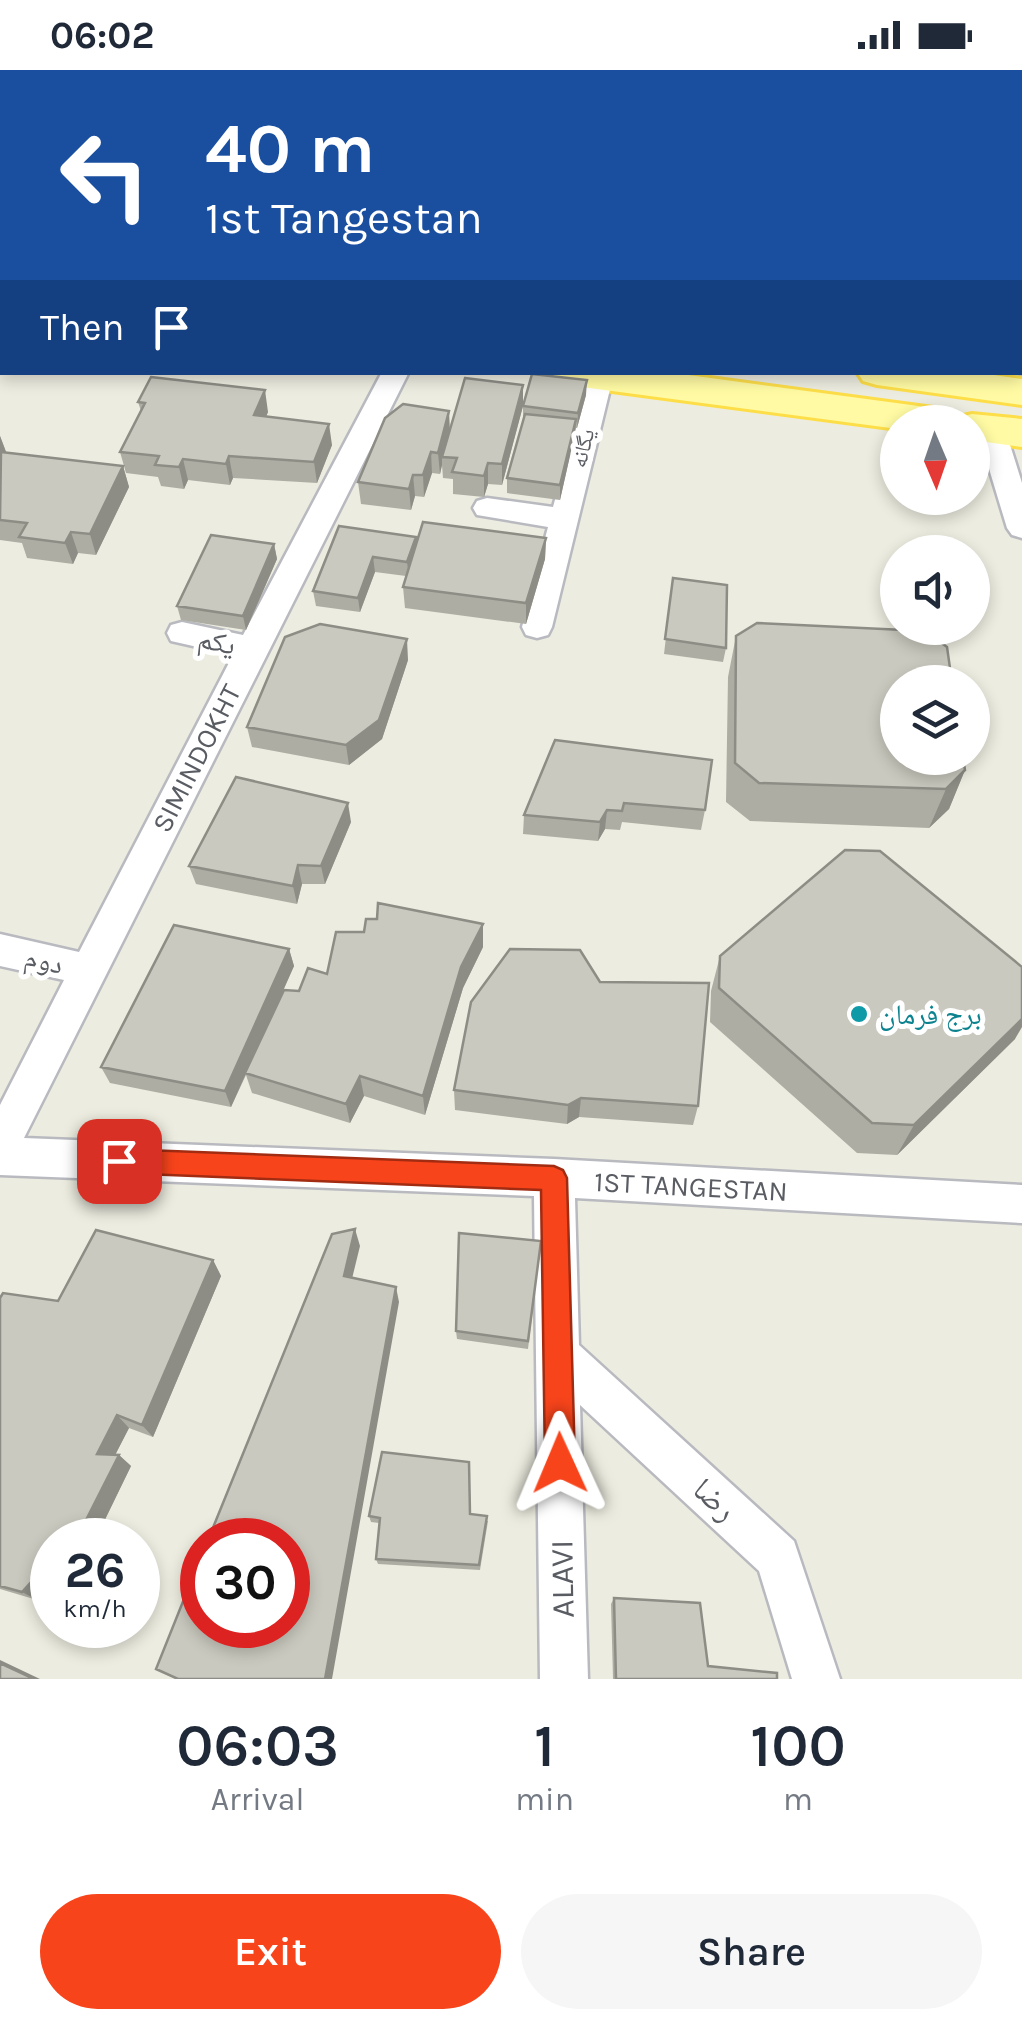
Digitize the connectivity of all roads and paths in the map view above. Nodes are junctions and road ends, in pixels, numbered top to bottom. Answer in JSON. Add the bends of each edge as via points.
{"nodes":[{"id":1,"x":394,"y":375,"type":"edge"},
{"id":2,"x":583,"y":375,"type":"edge"},
{"id":3,"x":912,"y":375,"type":"edge"},
{"id":4,"x":1022,"y":392,"type":"edge"},
{"id":5,"x":880,"y":414,"type":"edge"},
{"id":6,"x":995,"y":429,"type":"edge"},
{"id":7,"x":487,"y":508,"type":"dead end"},
{"id":8,"x":564,"y":519,"type":"junction"},
{"id":9,"x":1022,"y":528,"type":"edge"},
{"id":10,"x":537,"y":627,"type":"dead end"},
{"id":11,"x":182,"y":634,"type":"dead end"},
{"id":12,"x":252,"y":648,"type":"junction"},
{"id":13,"x":0,"y":950,"type":"edge"},
{"id":14,"x":88,"y":970,"type":"junction"},
{"id":15,"x":0,"y":1145,"type":"edge"},
{"id":16,"x":0,"y":1156,"type":"edge"},
{"id":17,"x":554,"y":1178,"type":"junction"},
{"id":18,"x":1022,"y":1204,"type":"edge"},
{"id":19,"x":558,"y":1356,"type":"junction"},
{"id":20,"x":564,"y":1679,"type":"edge"},
{"id":21,"x":816,"y":1679,"type":"edge"}],
"edges":[{"from":1,"to":12,"type":"street","name":"SIMINDOKHT"},
{"from":2,"to":5,"type":"main road"},
{"from":2,"to":8,"type":"street","name":"یگانه"},
{"from":3,"to":4,"type":"main road"},
{"from":6,"to":9,"type":"street"},
{"from":7,"to":8,"type":"street"},
{"from":8,"to":10,"type":"street","name":"یگانه"},
{"from":11,"to":12,"type":"street","name":"یکم"},
{"from":12,"to":14,"type":"street","name":"SIMINDOKHT"},
{"from":13,"to":14,"type":"street","name":"دوم"},
{"from":14,"to":15,"type":"street","name":"SIMINDOKHT"},
{"from":16,"to":17,"type":"street","name":"1ST TANGESTAN"},
{"from":17,"to":18,"type":"street","name":"1ST TANGESTAN"},
{"from":17,"to":19,"type":"street","name":"ALAVI"},
{"from":19,"to":20,"type":"street","name":"ALAVI"},
{"from":19,"to":21,"type":"street","name":"رضا","via":[[778,1557]]}]}
